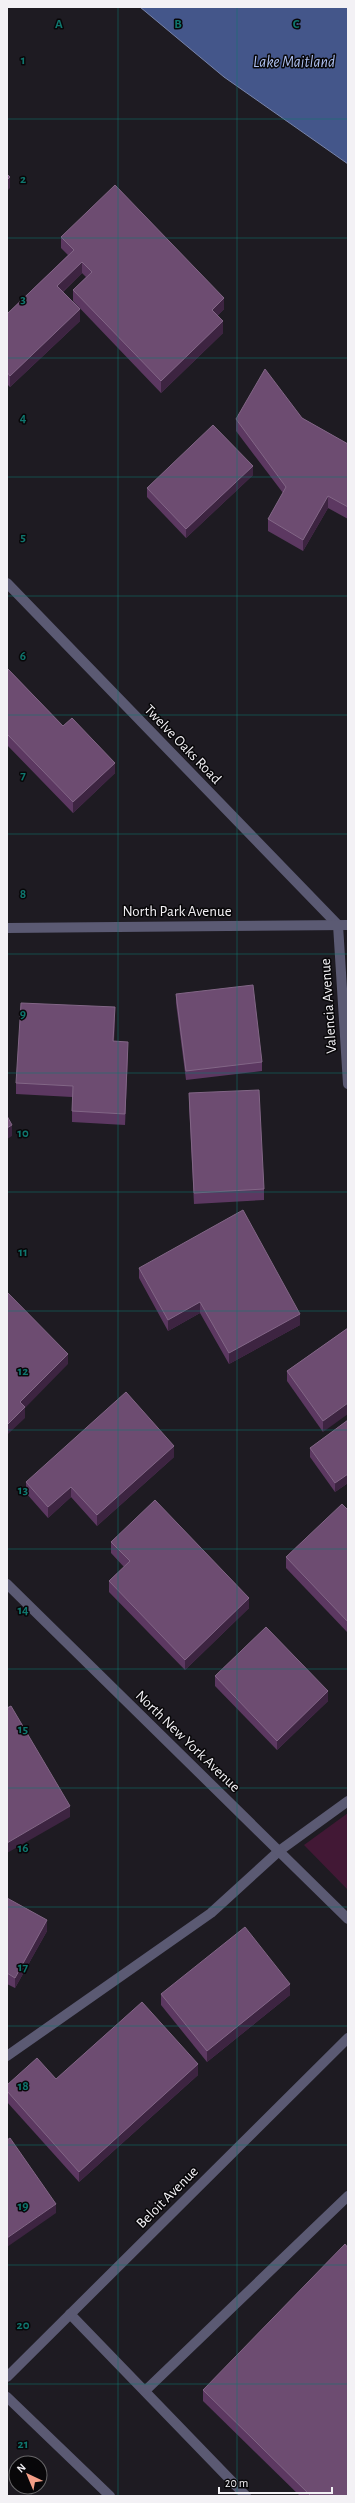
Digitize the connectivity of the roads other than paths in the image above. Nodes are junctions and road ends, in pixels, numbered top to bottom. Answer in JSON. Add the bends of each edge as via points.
{"nodes":[{"id":1,"x":7,"y":583,"type":"edge"},
{"id":2,"x":343,"y":925,"type":"edge"},
{"id":3,"x":7,"y":928,"type":"edge"},
{"id":4,"x":348,"y":1084,"type":"edge"},
{"id":5,"x":7,"y":1584,"type":"edge"},
{"id":6,"x":348,"y":1801,"type":"edge"},
{"id":7,"x":279,"y":1851,"type":"junction"},
{"id":8,"x":348,"y":1919,"type":"edge"},
{"id":9,"x":348,"y":2038,"type":"edge"},
{"id":10,"x":7,"y":2056,"type":"edge"},
{"id":11,"x":348,"y":2196,"type":"edge"},
{"id":12,"x":70,"y":2314,"type":"junction"},
{"id":13,"x":7,"y":2377,"type":"edge"},
{"id":14,"x":145,"y":2391,"type":"junction"},
{"id":15,"x":7,"y":2397,"type":"edge"},
{"id":16,"x":110,"y":2496,"type":"edge"},
{"id":17,"x":246,"y":2496,"type":"edge"}],
"edges":[{"from":1,"to":2,"type":"street","name":"Twelve Oaks Road"},
{"from":2,"to":3,"type":"street","name":"North Park Avenue"},
{"from":2,"to":4,"type":"street","name":"Valencia Avenue"},
{"from":5,"to":7,"type":"street","name":"North New York Avenue"},
{"from":6,"to":7,"type":"street"},
{"from":7,"to":8,"type":"street","name":"North New York Avenue"},
{"from":7,"to":10,"type":"street","via":[[211,1913]]},
{"from":9,"to":12,"type":"street","name":"Beloit Avenue"},
{"from":11,"to":14,"type":"street"},
{"from":12,"to":13,"type":"street","name":"Beloit Avenue"},
{"from":12,"to":14,"type":"street"},
{"from":14,"to":17,"type":"street"},
{"from":15,"to":16,"type":"street"}]}
